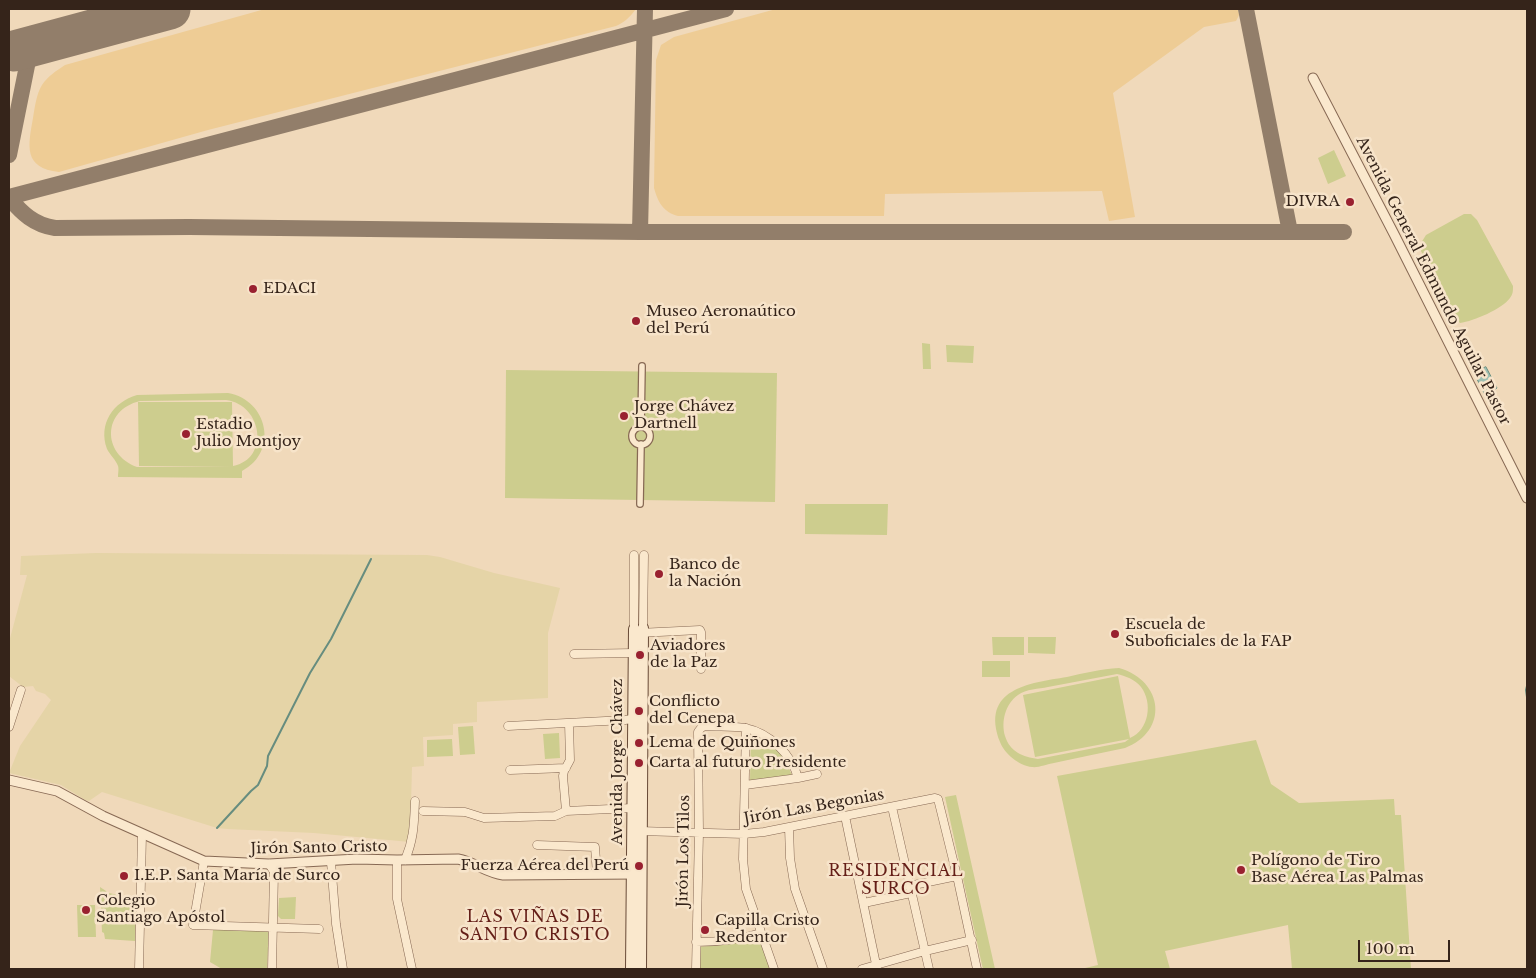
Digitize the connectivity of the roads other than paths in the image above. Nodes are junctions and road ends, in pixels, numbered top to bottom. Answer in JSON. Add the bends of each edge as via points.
{"nodes":[{"id":1,"x":1313,"y":78,"type":"dead end"},
{"id":2,"x":642,"y":366,"type":"dead end"},
{"id":3,"x":641,"y":427,"type":"junction"},
{"id":4,"x":641,"y":444,"type":"junction"},
{"id":5,"x":1527,"y":498,"type":"edge"},
{"id":6,"x":640,"y":504,"type":"dead end"},
{"id":7,"x":634,"y":555,"type":"dead end"},
{"id":8,"x":644,"y":555,"type":"dead end"},
{"id":9,"x":639,"y":631,"type":"junction"},
{"id":10,"x":574,"y":654,"type":"dead end"},
{"id":11,"x":637,"y":658,"type":"junction"},
{"id":12,"x":701,"y":669,"type":"dead end"},
{"id":13,"x":21,"y":690,"type":"dead end"},
{"id":14,"x":638,"y":718,"type":"junction"},
{"id":15,"x":568,"y":723,"type":"junction"},
{"id":16,"x":9,"y":726,"type":"edge"},
{"id":17,"x":508,"y":726,"type":"dead end"},
{"id":18,"x":746,"y":728,"type":"junction"},
{"id":19,"x":566,"y":768,"type":"junction"},
{"id":20,"x":510,"y":770,"type":"dead end"},
{"id":21,"x":817,"y":774,"type":"dead end"},
{"id":22,"x":798,"y":778,"type":"junction"},
{"id":23,"x":9,"y":780,"type":"edge"},
{"id":24,"x":745,"y":785,"type":"junction"},
{"id":25,"x":415,"y":801,"type":"dead end"},
{"id":26,"x":892,"y":807,"type":"junction"},
{"id":27,"x":633,"y":808,"type":"junction"},
{"id":28,"x":423,"y":811,"type":"dead end"},
{"id":29,"x":566,"y":811,"type":"junction"},
{"id":30,"x":845,"y":816,"type":"junction"},
{"id":31,"x":789,"y":827,"type":"junction"},
{"id":32,"x":638,"y":831,"type":"junction"},
{"id":33,"x":699,"y":833,"type":"junction"},
{"id":34,"x":142,"y":834,"type":"junction"},
{"id":35,"x":744,"y":834,"type":"junction"},
{"id":36,"x":537,"y":845,"type":"dead end"},
{"id":37,"x":401,"y":860,"type":"junction"},
{"id":38,"x":204,"y":861,"type":"junction"},
{"id":39,"x":331,"y":862,"type":"junction"},
{"id":40,"x":269,"y":864,"type":"junction"},
{"id":41,"x":597,"y":874,"type":"junction"},
{"id":42,"x":632,"y":874,"type":"junction"},
{"id":43,"x":643,"y":874,"type":"junction"},
{"id":44,"x":957,"y":876,"type":"junction"},
{"id":45,"x":910,"y":889,"type":"junction"},
{"id":46,"x":864,"y":903,"type":"junction"},
{"id":47,"x":273,"y":927,"type":"junction"},
{"id":48,"x":319,"y":929,"type":"dead end"},
{"id":49,"x":761,"y":933,"type":"junction"},
{"id":50,"x":972,"y":940,"type":"junction"},
{"id":51,"x":696,"y":942,"type":"junction"},
{"id":52,"x":925,"y":951,"type":"junction"},
{"id":53,"x":877,"y":967,"type":"edge"},
{"id":54,"x":139,"y":969,"type":"edge"},
{"id":55,"x":272,"y":969,"type":"edge"},
{"id":56,"x":343,"y":969,"type":"edge"},
{"id":57,"x":412,"y":969,"type":"edge"},
{"id":58,"x":631,"y":969,"type":"edge"},
{"id":59,"x":641,"y":969,"type":"edge"},
{"id":60,"x":696,"y":969,"type":"edge"},
{"id":61,"x":774,"y":969,"type":"edge"},
{"id":62,"x":823,"y":969,"type":"edge"},
{"id":63,"x":862,"y":969,"type":"edge"},
{"id":64,"x":930,"y":969,"type":"edge"},
{"id":65,"x":977,"y":969,"type":"edge"}],
"edges":[{"from":1,"to":5,"type":"street","name":"Avenida General Edmundo Aguilar Pastor"},
{"from":2,"to":3,"type":"street"},
{"from":3,"to":4,"type":"street","via":[[633,431],[632,437]]},
{"from":3,"to":4,"type":"street","via":[[646,428],[650,436],[646,443]]},
{"from":4,"to":6,"type":"street"},
{"from":7,"to":9,"type":"street","name":"Avenida Jorge Chávez"},
{"from":8,"to":9,"type":"street","name":"Avenida Jorge Chávez"},
{"from":9,"to":11,"type":"main road","name":"Avenida Jorge Chávez"},
{"from":9,"to":12,"type":"street","via":[[700,630]]},
{"from":10,"to":11,"type":"street"},
{"from":11,"to":14,"type":"main road","name":"Avenida Jorge Chávez"},
{"from":13,"to":16,"type":"street"},
{"from":14,"to":15,"type":"street"},
{"from":14,"to":27,"type":"main road","name":"Avenida Jorge Chávez"},
{"from":14,"to":32,"type":"main road","name":"Avenida Jorge Chávez"},
{"from":15,"to":17,"type":"street"},
{"from":15,"to":19,"type":"street","via":[[570,760]]},
{"from":18,"to":22,"type":"street","via":[[775,743],[795,768]]},
{"from":18,"to":24,"type":"street"},
{"from":18,"to":33,"type":"street","name":"Jirón Los Tilos","via":[[705,726],[698,732]]},
{"from":19,"to":20,"type":"street"},
{"from":19,"to":29,"type":"street","via":[[563,776]]},
{"from":21,"to":22,"type":"street"},
{"from":22,"to":24,"type":"street"},
{"from":23,"to":34,"type":"street","name":"Jirón Santo Cristo","via":[[57,791]]},
{"from":24,"to":35,"type":"street"},
{"from":25,"to":37,"type":"street","via":[[412,844]]},
{"from":26,"to":30,"type":"street","name":"Jirón Las Begonias"},
{"from":26,"to":44,"type":"street","name":"Jirón Las Begonias","via":[[938,799]]},
{"from":26,"to":45,"type":"street"},
{"from":27,"to":29,"type":"street"},
{"from":27,"to":32,"type":"main road","name":"Avenida Jorge Chávez"},
{"from":28,"to":29,"type":"street","via":[[465,812],[484,818],[556,816]]},
{"from":30,"to":31,"type":"street","name":"Jirón Las Begonias"},
{"from":30,"to":46,"type":"street"},
{"from":31,"to":35,"type":"street","name":"Jirón Las Begonias"},
{"from":31,"to":62,"type":"street","via":[[795,889]]},
{"from":32,"to":33,"type":"street","name":"Jirón Las Begonias"},
{"from":32,"to":42,"type":"main road","name":"Avenida Jorge Chávez"},
{"from":32,"to":43,"type":"main road","name":"Avenida Jorge Chávez"},
{"from":33,"to":35,"type":"street","name":"Jirón Las Begonias"},
{"from":33,"to":51,"type":"street","name":"Jirón Los Tilos"},
{"from":34,"to":38,"type":"street","name":"Jirón Santo Cristo"},
{"from":34,"to":54,"type":"street"},
{"from":35,"to":49,"type":"street","via":[[746,889]]},
{"from":36,"to":41,"type":"street","via":[[595,847]]},
{"from":37,"to":39,"type":"street","name":"Jirón Santo Cristo"},
{"from":37,"to":41,"type":"street","name":"Jirón Santo Cristo","via":[[458,858],[503,876]]},
{"from":37,"to":57,"type":"street","via":[[397,899]]},
{"from":38,"to":40,"type":"street","name":"Jirón Santo Cristo"},
{"from":38,"to":47,"type":"street","via":[[194,925]]},
{"from":39,"to":40,"type":"street","name":"Jirón Santo Cristo"},
{"from":39,"to":56,"type":"street"},
{"from":40,"to":47,"type":"street","via":[[274,872]]},
{"from":41,"to":42,"type":"street","name":"Jirón Santo Cristo"},
{"from":42,"to":43,"type":"street","name":"Jirón Santo Cristo"},
{"from":42,"to":58,"type":"main road","name":"Avenida Jorge Chávez"},
{"from":43,"to":59,"type":"main road","name":"Avenida Jorge Chávez"},
{"from":44,"to":45,"type":"street"},
{"from":44,"to":50,"type":"street"},
{"from":45,"to":46,"type":"street"},
{"from":45,"to":52,"type":"street"},
{"from":46,"to":53,"type":"street"},
{"from":47,"to":48,"type":"street"},
{"from":47,"to":55,"type":"street"},
{"from":49,"to":51,"type":"street","via":[[742,939]]},
{"from":49,"to":61,"type":"street"},
{"from":50,"to":52,"type":"street"},
{"from":50,"to":65,"type":"street"},
{"from":51,"to":60,"type":"street","name":"Jirón Los Tilos"},
{"from":52,"to":53,"type":"street"},
{"from":52,"to":64,"type":"street"},
{"from":53,"to":63,"type":"street"}]}
